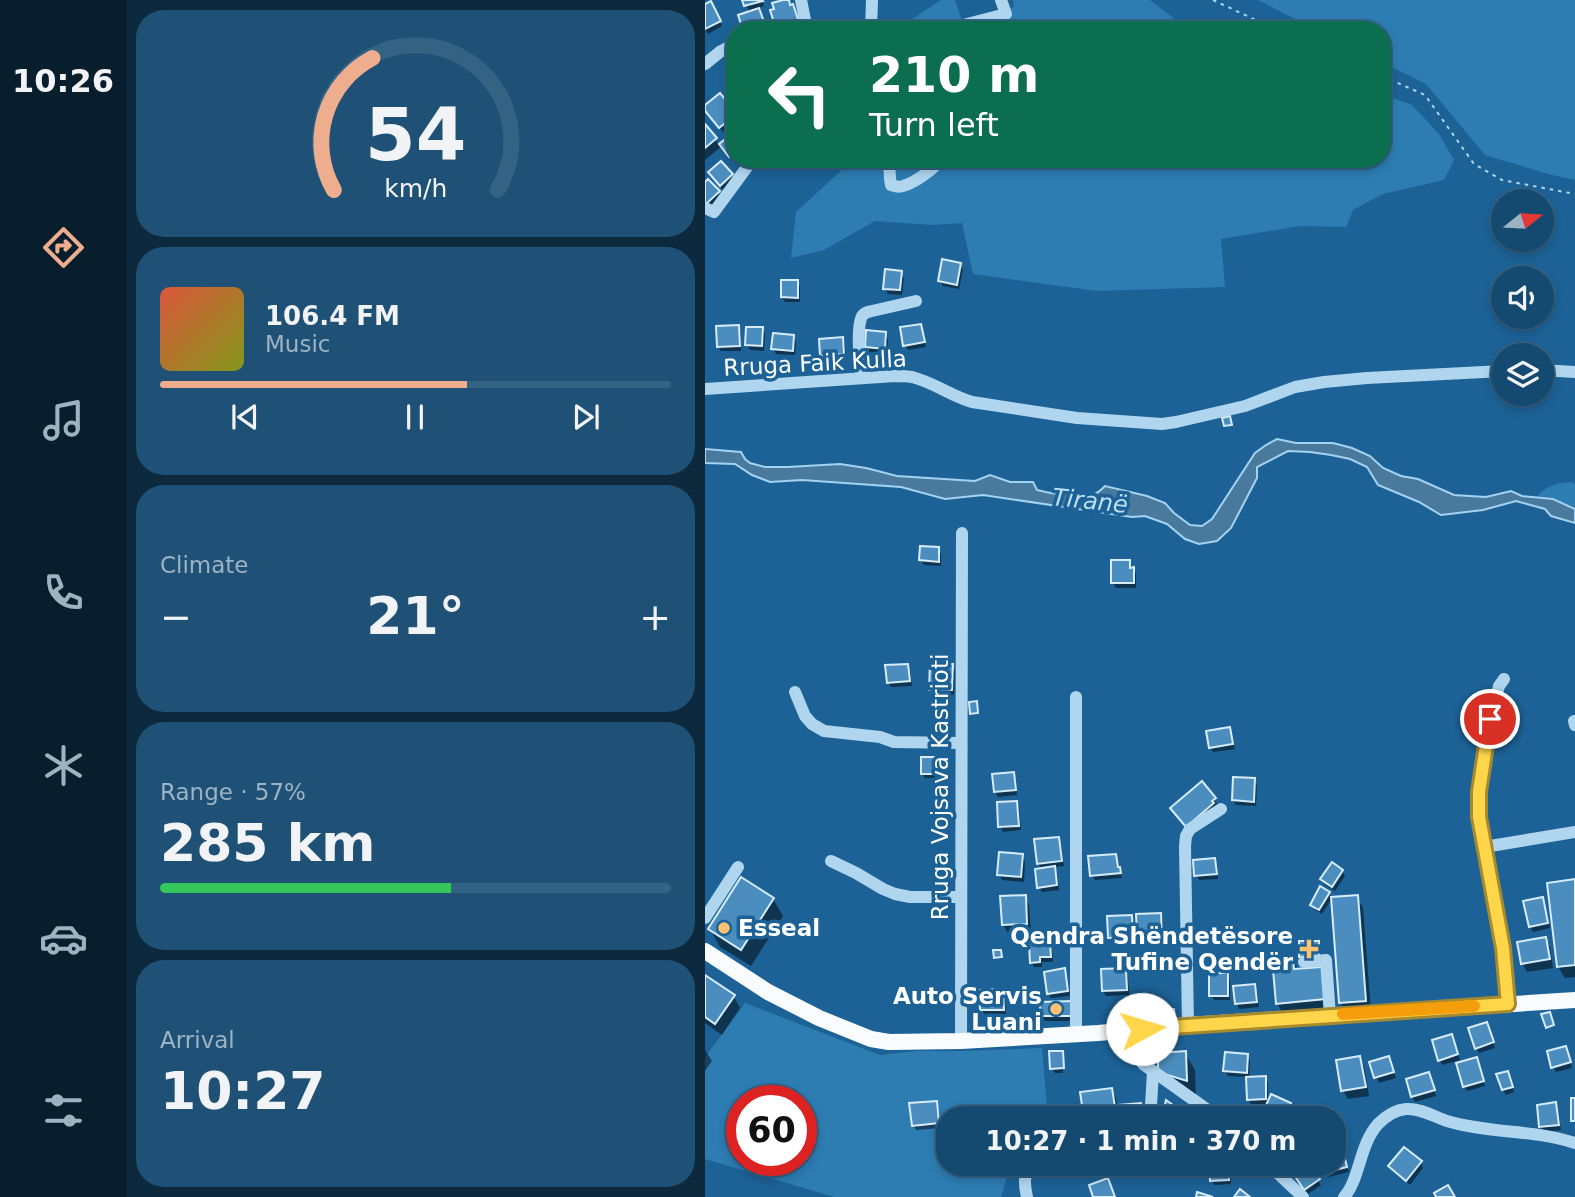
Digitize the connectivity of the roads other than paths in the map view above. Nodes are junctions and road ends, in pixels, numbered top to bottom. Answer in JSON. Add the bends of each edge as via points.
{"nodes":[{"id":1,"x":801,"y":0,"type":"edge"},
{"id":2,"x":872,"y":0,"type":"edge"},
{"id":3,"x":1001,"y":0,"type":"edge"},
{"id":4,"x":805,"y":21,"type":"edge"},
{"id":5,"x":871,"y":21,"type":"edge"},
{"id":6,"x":979,"y":21,"type":"edge"},
{"id":7,"x":726,"y":48,"type":"edge"},
{"id":8,"x":705,"y":64,"type":"edge"},
{"id":9,"x":746,"y":168,"type":"edge"},
{"id":10,"x":889,"y":168,"type":"edge"},
{"id":11,"x":934,"y":168,"type":"edge"},
{"id":12,"x":705,"y":208,"type":"edge"},
{"id":13,"x":916,"y":300,"type":"dead end"},
{"id":14,"x":1554,"y":371,"type":"edge"},
{"id":15,"x":1575,"y":372,"type":"edge"},
{"id":16,"x":1491,"y":373,"type":"edge"},
{"id":17,"x":861,"y":379,"type":"junction"},
{"id":18,"x":705,"y":389,"type":"edge"},
{"id":19,"x":962,"y":533,"type":"dead end"},
{"id":20,"x":1504,"y":679,"type":"dead end"},
{"id":21,"x":795,"y":692,"type":"dead end"},
{"id":22,"x":1076,"y":697,"type":"dead end"},
{"id":23,"x":961,"y":743,"type":"junction"},
{"id":24,"x":1221,"y":809,"type":"dead end"},
{"id":25,"x":1575,"y":832,"type":"edge"},
{"id":26,"x":1484,"y":846,"type":"junction"},
{"id":27,"x":831,"y":861,"type":"dead end"},
{"id":28,"x":738,"y":867,"type":"dead end"},
{"id":29,"x":961,"y":897,"type":"junction"},
{"id":30,"x":705,"y":918,"type":"edge"},
{"id":31,"x":705,"y":951,"type":"edge"},
{"id":32,"x":1304,"y":962,"type":"dead end"},
{"id":33,"x":1575,"y":1000,"type":"edge"},
{"id":34,"x":1508,"y":1004,"type":"junction"},
{"id":35,"x":1330,"y":1016,"type":"junction"},
{"id":36,"x":1188,"y":1025,"type":"junction"},
{"id":37,"x":1121,"y":1031,"type":"junction"},
{"id":38,"x":1076,"y":1035,"type":"junction"},
{"id":39,"x":961,"y":1041,"type":"junction"},
{"id":40,"x":1153,"y":1072,"type":"junction"},
{"id":41,"x":1151,"y":1106,"type":"edge"},
{"id":42,"x":1202,"y":1106,"type":"edge"},
{"id":43,"x":1575,"y":1143,"type":"edge"},
{"id":44,"x":1025,"y":1176,"type":"edge"},
{"id":45,"x":1281,"y":1176,"type":"edge"},
{"id":46,"x":1028,"y":1197,"type":"edge"},
{"id":47,"x":1303,"y":1197,"type":"edge"},
{"id":48,"x":1344,"y":1197,"type":"edge"}],
"edges":[{"from":1,"to":4,"type":"street"},
{"from":2,"to":5,"type":"street"},
{"from":3,"to":6,"type":"street","via":[[1006,14]]},
{"from":7,"to":8,"type":"street"},
{"from":9,"to":12,"type":"street","via":[[714,212]]},
{"from":10,"to":11,"type":"street","via":[[891,185],[896,187]]},
{"from":13,"to":17,"type":"street","via":[[862,316]]},
{"from":14,"to":15,"type":"street"},
{"from":16,"to":17,"type":"street","name":"Rruga Faik Kulla","via":[[1324,382],[1162,424],[1077,418],[972,402],[911,377]]},
{"from":17,"to":18,"type":"street","name":"Rruga Faik Kulla"},
{"from":19,"to":23,"type":"street","name":"Rruga Vojsava Kastrioti"},
{"from":20,"to":26,"type":"street","via":[[1490,719],[1479,792]]},
{"from":21,"to":23,"type":"street","via":[[805,716],[824,730],[894,742]]},
{"from":22,"to":38,"type":"street"},
{"from":23,"to":29,"type":"street","name":"Rruga Vojsava Kastrioti"},
{"from":24,"to":36,"type":"street","via":[[1186,836]]},
{"from":25,"to":26,"type":"street"},
{"from":26,"to":34,"type":"street"},
{"from":27,"to":29,"type":"street","via":[[895,894]]},
{"from":28,"to":30,"type":"street"},
{"from":29,"to":39,"type":"street","name":"Rruga Vojsava Kastrioti"},
{"from":31,"to":39,"type":"main road","via":[[768,992],[871,1039]]},
{"from":32,"to":35,"type":"street","via":[[1326,960]]},
{"from":33,"to":34,"type":"main road"},
{"from":34,"to":35,"type":"main road"},
{"from":35,"to":36,"type":"main road"},
{"from":36,"to":37,"type":"main road"},
{"from":37,"to":38,"type":"main road"},
{"from":37,"to":40,"type":"street"},
{"from":38,"to":39,"type":"main road"},
{"from":40,"to":41,"type":"street"},
{"from":40,"to":42,"type":"street"},
{"from":43,"to":48,"type":"street","via":[[1468,1127],[1417,1110],[1396,1111],[1376,1126]]},
{"from":44,"to":46,"type":"street"},
{"from":45,"to":47,"type":"street"}]}
